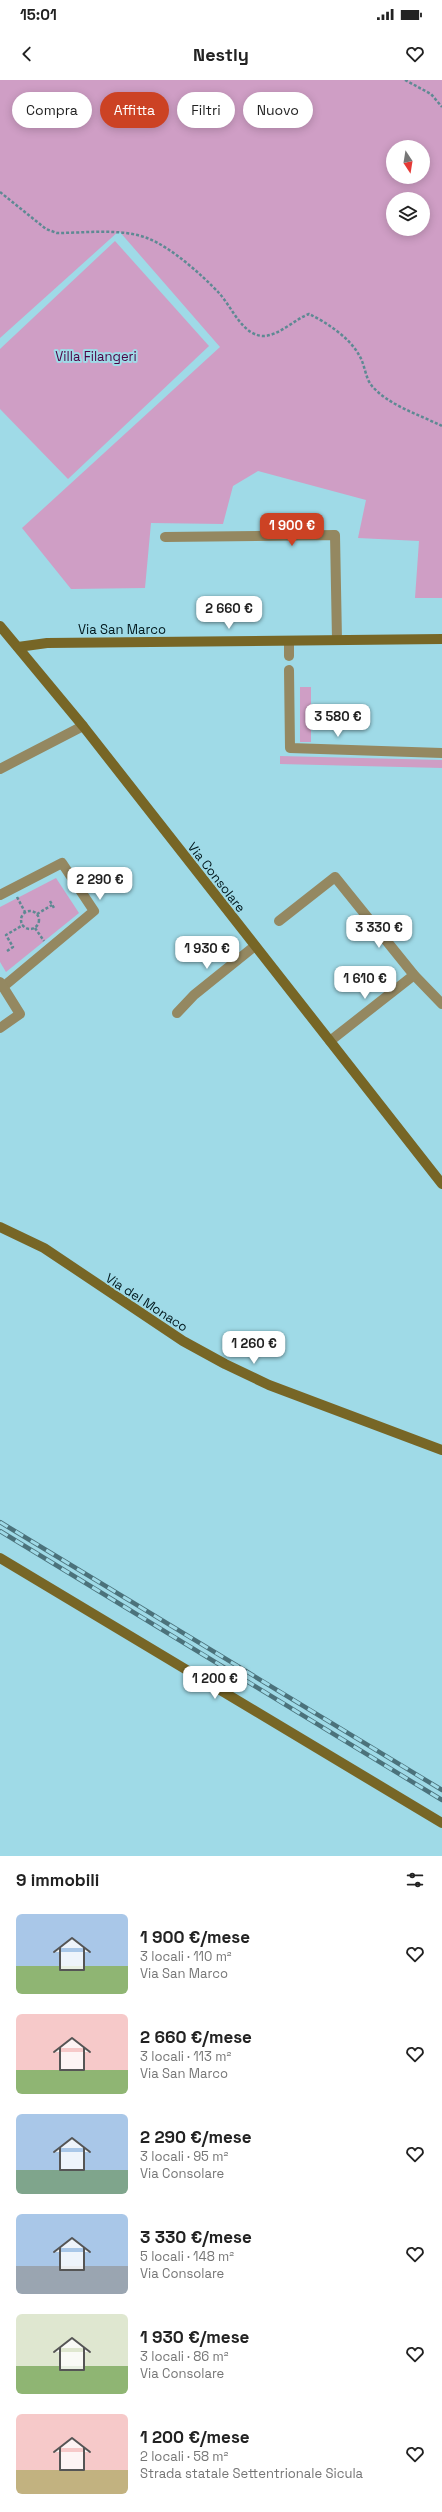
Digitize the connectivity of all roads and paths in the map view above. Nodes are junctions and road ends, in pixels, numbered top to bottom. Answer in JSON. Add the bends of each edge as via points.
{"nodes":[{"id":1,"x":405,"y":80,"type":"edge"},
{"id":2,"x":442,"y":107,"type":"edge"},
{"id":3,"x":0,"y":192,"type":"edge"},
{"id":4,"x":442,"y":426,"type":"edge"},
{"id":5,"x":165,"y":537,"type":"dead end"},
{"id":6,"x":0,"y":626,"type":"edge"},
{"id":7,"x":442,"y":639,"type":"edge"},
{"id":8,"x":337,"y":640,"type":"junction"},
{"id":9,"x":289,"y":641,"type":"junction"},
{"id":10,"x":18,"y":647,"type":"junction"},
{"id":11,"x":289,"y":656,"type":"dead end"},
{"id":12,"x":289,"y":670,"type":"dead end"},
{"id":13,"x":83,"y":726,"type":"junction"},
{"id":14,"x":442,"y":753,"type":"edge"},
{"id":15,"x":0,"y":769,"type":"edge"},
{"id":16,"x":12,"y":889,"type":"junction"},
{"id":17,"x":0,"y":895,"type":"edge"},
{"id":18,"x":50,"y":901,"type":"dead end"},
{"id":19,"x":52,"y":905,"type":"junction"},
{"id":20,"x":54,"y":908,"type":"dead end"},
{"id":21,"x":25,"y":912,"type":"junction"},
{"id":22,"x":37,"y":914,"type":"junction"},
{"id":23,"x":279,"y":921,"type":"dead end"},
{"id":24,"x":22,"y":925,"type":"junction"},
{"id":25,"x":255,"y":946,"type":"junction"},
{"id":26,"x":7,"y":952,"type":"dead end"},
{"id":27,"x":414,"y":975,"type":"junction"},
{"id":28,"x":2,"y":984,"type":"edge"},
{"id":29,"x":442,"y":1004,"type":"edge"},
{"id":30,"x":177,"y":1013,"type":"dead end"},
{"id":31,"x":0,"y":1028,"type":"edge"},
{"id":32,"x":330,"y":1041,"type":"junction"},
{"id":33,"x":442,"y":1184,"type":"edge"},
{"id":34,"x":0,"y":1227,"type":"edge"},
{"id":35,"x":442,"y":1450,"type":"edge"},
{"id":36,"x":0,"y":1558,"type":"edge"},
{"id":37,"x":442,"y":1823,"type":"edge"}],
"edges":[{"from":1,"to":2,"type":"path","via":[[431,94]]},
{"from":3,"to":4,"type":"path","via":[[46,229],[57,233],[127,233],[148,238],[168,249],[219,294],[251,333],[264,336],[275,333],[309,314],[318,318],[359,353],[372,386],[386,398]]},
{"from":5,"to":8,"type":"street","via":[[335,535]]},
{"from":6,"to":10,"type":"street","name":"Via Consolare"},
{"from":7,"to":8,"type":"street","name":"Via San Marco"},
{"from":8,"to":9,"type":"street","name":"Via San Marco"},
{"from":9,"to":10,"type":"street","name":"Via San Marco","via":[[47,643]]},
{"from":9,"to":11,"type":"street"},
{"from":10,"to":13,"type":"street","name":"Via Consolare"},
{"from":12,"to":14,"type":"street","via":[[290,748]]},
{"from":13,"to":15,"type":"street"},
{"from":13,"to":25,"type":"street","name":"Via Consolare"},
{"from":16,"to":17,"type":"street"},
{"from":16,"to":21,"type":"path"},
{"from":16,"to":28,"type":"street","via":[[62,863],[94,911]]},
{"from":18,"to":19,"type":"path"},
{"from":19,"to":20,"type":"path"},
{"from":19,"to":22,"type":"path"},
{"from":21,"to":22,"type":"path"},
{"from":21,"to":24,"type":"path","via":[[21,917]]},
{"from":22,"to":24,"type":"path","via":[[39,921],[35,928],[29,929]]},
{"from":23,"to":27,"type":"street","via":[[335,877]]},
{"from":24,"to":26,"type":"path","via":[[6,935],[13,947]]},
{"from":25,"to":30,"type":"street","via":[[194,995]]},
{"from":25,"to":32,"type":"street","name":"Via Consolare"},
{"from":27,"to":29,"type":"street"},
{"from":27,"to":32,"type":"street"},
{"from":28,"to":31,"type":"street","via":[[20,1014]]},
{"from":32,"to":33,"type":"street","name":"Via Consolare"},
{"from":34,"to":35,"type":"street","name":"Via del Monaco","via":[[32,1241],[183,1341],[225,1364],[269,1385]]},
{"from":36,"to":37,"type":"street"}]}
